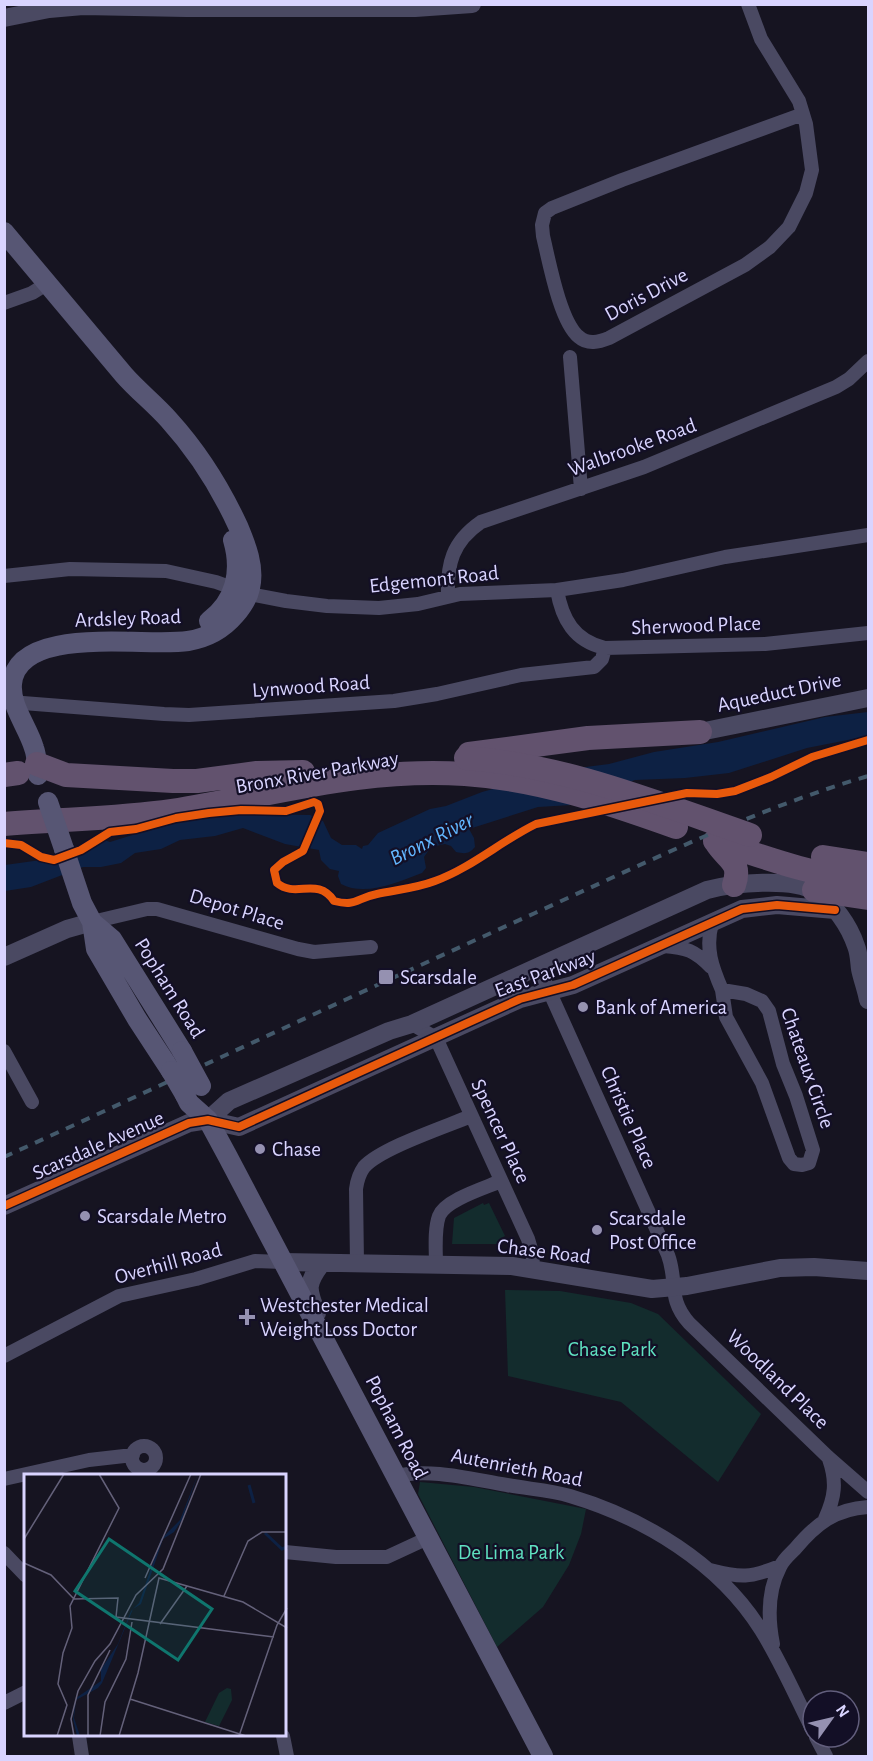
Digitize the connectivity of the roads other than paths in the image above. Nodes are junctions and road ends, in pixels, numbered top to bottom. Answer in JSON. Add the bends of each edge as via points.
{"nodes":[{"id":1,"x":472,"y":4,"type":"edge"},
{"id":2,"x":748,"y":4,"type":"edge"},
{"id":3,"x":4,"y":18,"type":"edge"},
{"id":4,"x":803,"y":114,"type":"junction"},
{"id":5,"x":4,"y":232,"type":"edge"},
{"id":6,"x":48,"y":283,"type":"junction"},
{"id":7,"x":4,"y":303,"type":"edge"},
{"id":8,"x":570,"y":357,"type":"dead end"},
{"id":9,"x":868,"y":361,"type":"edge"},
{"id":10,"x":581,"y":489,"type":"junction"},
{"id":11,"x":868,"y":535,"type":"edge"},
{"id":12,"x":4,"y":576,"type":"edge"},
{"id":13,"x":557,"y":590,"type":"junction"},
{"id":14,"x":241,"y":591,"type":"junction"},
{"id":15,"x":448,"y":596,"type":"junction"},
{"id":16,"x":868,"y":633,"type":"edge"},
{"id":17,"x":605,"y":648,"type":"junction"},
{"id":18,"x":4,"y":672,"type":"edge"},
{"id":19,"x":868,"y":698,"type":"edge"},
{"id":20,"x":8,"y":703,"type":"edge"},
{"id":21,"x":699,"y":732,"type":"joint"},
{"id":22,"x":461,"y":763,"type":"junction"},
{"id":23,"x":21,"y":771,"type":"edge"},
{"id":24,"x":303,"y":772,"type":"junction"},
{"id":25,"x":4,"y":812,"type":"edge"},
{"id":26,"x":4,"y":824,"type":"edge"},
{"id":27,"x":721,"y":845,"type":"junction"},
{"id":28,"x":868,"y":864,"type":"edge"},
{"id":29,"x":868,"y":881,"type":"edge"},
{"id":30,"x":725,"y":886,"type":"junction"},
{"id":31,"x":868,"y":898,"type":"edge"},
{"id":32,"x":821,"y":903,"type":"junction"},
{"id":33,"x":868,"y":910,"type":"edge"},
{"id":34,"x":725,"y":917,"type":"junction"},
{"id":35,"x":92,"y":922,"type":"junction"},
{"id":36,"x":662,"y":945,"type":"junction"},
{"id":37,"x":371,"y":947,"type":"dead end"},
{"id":38,"x":4,"y":957,"type":"edge"},
{"id":39,"x":538,"y":966,"type":"junction"},
{"id":40,"x":713,"y":969,"type":"junction"},
{"id":41,"x":722,"y":990,"type":"junction"},
{"id":42,"x":550,"y":992,"type":"junction"},
{"id":43,"x":868,"y":1000,"type":"edge"},
{"id":44,"x":438,"y":1012,"type":"junction"},
{"id":45,"x":412,"y":1024,"type":"junction"},
{"id":46,"x":442,"y":1035,"type":"junction"},
{"id":47,"x":4,"y":1051,"type":"edge"},
{"id":48,"x":296,"y":1071,"type":"junction"},
{"id":49,"x":301,"y":1099,"type":"junction"},
{"id":50,"x":32,"y":1102,"type":"dead end"},
{"id":51,"x":471,"y":1116,"type":"junction"},
{"id":52,"x":208,"y":1119,"type":"junction"},
{"id":53,"x":501,"y":1181,"type":"junction"},
{"id":54,"x":4,"y":1206,"type":"edge"},
{"id":55,"x":283,"y":1262,"type":"junction"},
{"id":56,"x":322,"y":1263,"type":"junction"},
{"id":57,"x":357,"y":1263,"type":"junction"},
{"id":58,"x":436,"y":1265,"type":"junction"},
{"id":59,"x":532,"y":1268,"type":"junction"},
{"id":60,"x":868,"y":1271,"type":"edge"},
{"id":61,"x":673,"y":1287,"type":"junction"},
{"id":62,"x":321,"y":1334,"type":"junction"},
{"id":63,"x":4,"y":1356,"type":"edge"},
{"id":64,"x":133,"y":1455,"type":"dead end"},
{"id":65,"x":828,"y":1457,"type":"junction"},
{"id":66,"x":24,"y":1474,"type":"edge"},
{"id":67,"x":26,"y":1474,"type":"edge"},
{"id":68,"x":395,"y":1476,"type":"junction"},
{"id":69,"x":4,"y":1479,"type":"edge"},
{"id":70,"x":868,"y":1492,"type":"edge"},
{"id":71,"x":868,"y":1508,"type":"edge"},
{"id":72,"x":825,"y":1519,"type":"junction"},
{"id":73,"x":428,"y":1538,"type":"junction"},
{"id":74,"x":286,"y":1552,"type":"edge"},
{"id":75,"x":4,"y":1553,"type":"edge"},
{"id":76,"x":780,"y":1566,"type":"junction"},
{"id":77,"x":706,"y":1569,"type":"junction"},
{"id":78,"x":24,"y":1574,"type":"edge"},
{"id":79,"x":776,"y":1657,"type":"junction"},
{"id":80,"x":24,"y":1693,"type":"edge"},
{"id":81,"x":4,"y":1703,"type":"edge"},
{"id":82,"x":801,"y":1707,"type":"edge"},
{"id":83,"x":79,"y":1737,"type":"edge"},
{"id":84,"x":283,"y":1737,"type":"edge"},
{"id":85,"x":82,"y":1756,"type":"edge"},
{"id":86,"x":287,"y":1756,"type":"edge"},
{"id":87,"x":543,"y":1756,"type":"edge"}],
"edges":[{"from":1,"to":3,"type":"street","via":[[391,8],[67,7]]},
{"from":2,"to":4,"type":"street","name":"Doris Drive","via":[[761,39]]},
{"from":4,"to":4,"type":"street","name":"Doris Drive","via":[[812,170],[807,193],[789,227],[770,247],[745,265],[609,338],[596,343],[580,339],[561,304],[543,236],[545,213],[622,180]]},
{"from":5,"to":6,"type":"main road","name":"Ardsley Road"},
{"from":6,"to":7,"type":"street"},
{"from":6,"to":14,"type":"main road","name":"Ardsley Road","via":[[199,472],[235,548]]},
{"from":8,"to":10,"type":"street"},
{"from":9,"to":10,"type":"street","name":"Walbrooke Road","via":[[849,379],[822,394],[663,460]]},
{"from":10,"to":15,"type":"street","name":"Walbrooke Road","via":[[494,517],[472,529],[451,557]]},
{"from":11,"to":13,"type":"street","name":"Edgemont Road","via":[[725,557]]},
{"from":12,"to":14,"type":"street","name":"Edgemont Road","via":[[70,569],[140,569],[189,575]]},
{"from":13,"to":15,"type":"street","name":"Edgemont Road"},
{"from":13,"to":17,"type":"street","name":"Sherwood Place","via":[[571,629],[587,642]]},
{"from":14,"to":15,"type":"street","name":"Edgemont Road","via":[[305,604],[379,608]]},
{"from":14,"to":18,"type":"main road","name":"Ardsley Road","via":[[206,623],[190,630],[54,636],[23,649]]},
{"from":14,"to":20,"type":"main road","name":"Ardsley Road","via":[[243,605],[203,638],[174,642],[75,642],[38,651],[16,672]]},
{"from":16,"to":17,"type":"street","name":"Sherwood Place","via":[[765,644]]},
{"from":17,"to":20,"type":"street","name":"Lynwood Road","via":[[594,667],[521,675],[394,701],[189,715]]},
{"from":19,"to":21,"type":"street","name":"Aqueduct Drive"},
{"from":20,"to":23,"type":"main road","name":"Ardsley Road","via":[[35,749]]},
{"from":21,"to":22,"type":"highway","via":[[588,738]]},
{"from":22,"to":24,"type":"highway","name":"Bronx River Parkway","via":[[381,759]]},
{"from":22,"to":26,"type":"highway","name":"Bronx River Parkway","via":[[286,788],[152,813]]},
{"from":22,"to":27,"type":"highway","name":"Bronx River Parkway","via":[[598,800]]},
{"from":22,"to":28,"type":"highway","name":"Bronx River Parkway","bridge":true,"via":[[528,765],[573,775],[809,854]]},
{"from":23,"to":24,"type":"highway","via":[[157,781]]},
{"from":23,"to":35,"type":"main road","name":"Popham Road","bridge":true,"via":[[48,802]]},
{"from":24,"to":25,"type":"highway","name":"Bronx River Parkway","via":[[160,800]]},
{"from":27,"to":29,"type":"highway","name":"Bronx River Parkway","via":[[791,867]]},
{"from":27,"to":30,"type":"highway","via":[[737,874]]},
{"from":30,"to":32,"type":"street","name":"East Parkway","via":[[776,882]]},
{"from":30,"to":34,"type":"street","via":[[732,896]]},
{"from":30,"to":39,"type":"street","name":"East Parkway"},
{"from":31,"to":32,"type":"highway"},
{"from":32,"to":33,"type":"highway"},
{"from":32,"to":34,"type":"street","name":"East Parkway","via":[[766,905]]},
{"from":32,"to":43,"type":"street","via":[[843,920],[856,945]]},
{"from":34,"to":36,"type":"street","name":"East Parkway"},
{"from":34,"to":40,"type":"street","name":"Chateaux Circle","via":[[709,935]]},
{"from":35,"to":37,"type":"street","name":"Depot Place","via":[[158,909],[314,952]]},
{"from":35,"to":38,"type":"street"},
{"from":35,"to":52,"type":"main road","name":"Popham Road","bridge":true,"via":[[112,939],[193,1090],[189,1103]]},
{"from":36,"to":40,"type":"street","name":"Chateaux Circle","via":[[694,951]]},
{"from":36,"to":42,"type":"street","name":"East Parkway"},
{"from":39,"to":42,"type":"street","name":"Christie Place"},
{"from":39,"to":44,"type":"street","name":"East Parkway"},
{"from":40,"to":41,"type":"street","name":"Chateaux Circle"},
{"from":41,"to":41,"type":"street","name":"Chateaux Circle","via":[[726,1017],[762,1083],[789,1158],[794,1164],[809,1163],[813,1150],[769,1011],[762,1001]]},
{"from":42,"to":46,"type":"street","name":"East Parkway","via":[[520,999]]},
{"from":42,"to":61,"type":"street","name":"Christie Place","via":[[668,1255]]},
{"from":44,"to":45,"type":"street","name":"East Parkway"},
{"from":44,"to":46,"type":"street"},
{"from":45,"to":46,"type":"street"},
{"from":45,"to":48,"type":"street","name":"East Parkway"},
{"from":46,"to":49,"type":"street","name":"East Parkway"},
{"from":46,"to":51,"type":"street","name":"Spencer Place"},
{"from":47,"to":50,"type":"street"},
{"from":48,"to":49,"type":"street","via":[[295,1086]]},
{"from":48,"to":52,"type":"street","name":"East Parkway","via":[[229,1101]]},
{"from":49,"to":52,"type":"street","name":"East Parkway","via":[[239,1127]]},
{"from":51,"to":53,"type":"street","name":"Spencer Place"},
{"from":51,"to":57,"type":"street","via":[[383,1153],[365,1167],[356,1189]]},
{"from":52,"to":54,"type":"street","name":"Scarsdale Avenue"},
{"from":52,"to":55,"type":"main road","name":"Popham Road"},
{"from":53,"to":58,"type":"street","via":[[442,1210],[437,1223]]},
{"from":53,"to":59,"type":"street","name":"Spencer Place","via":[[528,1239]]},
{"from":55,"to":56,"type":"street","name":"Chase Road"},
{"from":55,"to":62,"type":"main road","name":"Popham Road"},
{"from":55,"to":63,"type":"street","name":"Overhill Road","via":[[255,1261],[119,1296]]},
{"from":56,"to":57,"type":"street","name":"Chase Road"},
{"from":56,"to":62,"type":"street","via":[[308,1288]]},
{"from":57,"to":58,"type":"street","name":"Chase Road"},
{"from":58,"to":59,"type":"street","name":"Chase Road"},
{"from":59,"to":61,"type":"street","name":"Chase Road","via":[[643,1288]]},
{"from":60,"to":61,"type":"street","name":"Chase Road","via":[[764,1270]]},
{"from":61,"to":65,"type":"street","name":"Woodland Place","via":[[678,1308],[689,1323]]},
{"from":62,"to":68,"type":"main road","name":"Popham Road"},
{"from":64,"to":67,"type":"street"},
{"from":65,"to":70,"type":"street","name":"Woodland Place"},
{"from":65,"to":72,"type":"street","via":[[835,1483]]},
{"from":66,"to":69,"type":"street"},
{"from":68,"to":73,"type":"main road","name":"Popham Road"},
{"from":68,"to":77,"type":"street","name":"Autenrieth Road","via":[[426,1472],[567,1495],[640,1524],[681,1548]]},
{"from":71,"to":72,"type":"street"},
{"from":72,"to":76,"type":"street"},
{"from":73,"to":74,"type":"street","via":[[387,1557]]},
{"from":73,"to":87,"type":"main road","name":"Popham Road"},
{"from":75,"to":78,"type":"street"},
{"from":76,"to":77,"type":"street","via":[[751,1576]]},
{"from":76,"to":79,"type":"street","via":[[771,1596],[769,1624]]},
{"from":77,"to":79,"type":"street","name":"Autenrieth Road","via":[[734,1594]]},
{"from":79,"to":82,"type":"street","name":"Autenrieth Road"},
{"from":80,"to":81,"type":"street"},
{"from":83,"to":85,"type":"street"},
{"from":84,"to":86,"type":"street"}]}
